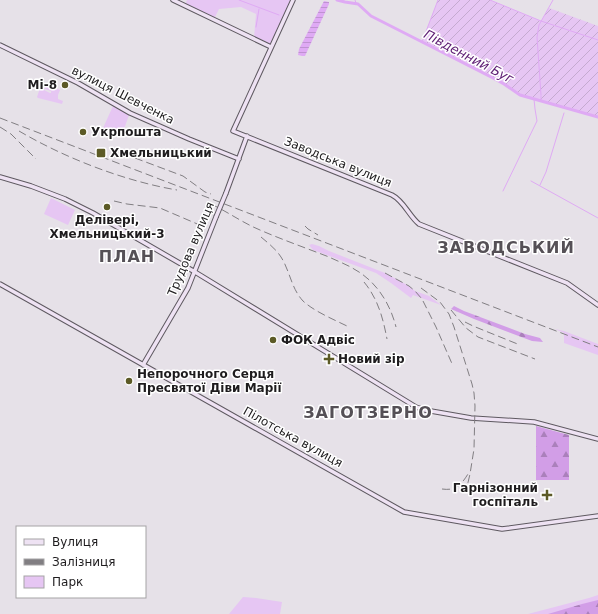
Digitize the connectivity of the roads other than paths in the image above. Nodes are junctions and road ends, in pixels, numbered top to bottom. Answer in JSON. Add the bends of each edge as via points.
{"nodes":[{"id":1,"x":173,"y":0,"type":"edge"},
{"id":2,"x":292,"y":0,"type":"edge"},
{"id":3,"x":0,"y":45,"type":"edge"},
{"id":4,"x":271,"y":47,"type":"junction"},
{"id":5,"x":248,"y":136,"type":"junction"},
{"id":6,"x":239,"y":159,"type":"junction"},
{"id":7,"x":0,"y":177,"type":"edge"},
{"id":8,"x":195,"y":272,"type":"junction"},
{"id":9,"x":0,"y":284,"type":"edge"},
{"id":10,"x":598,"y":305,"type":"edge"},
{"id":11,"x":144,"y":365,"type":"junction"},
{"id":12,"x":598,"y":439,"type":"edge"},
{"id":13,"x":598,"y":516,"type":"edge"}],
"edges":[{"from":1,"to":4,"type":"street"},
{"from":2,"to":4,"type":"street"},
{"from":3,"to":6,"type":"street","name":"вулиця Шевченка","via":[[78,83],[130,113]]},
{"from":4,"to":5,"type":"street","name":"Заводська вулиця","via":[[233,131]]},
{"from":5,"to":6,"type":"street","name":"Трудова вулиця"},
{"from":5,"to":10,"type":"street","name":"Заводська вулиця","via":[[392,195],[398,198],[419,224],[567,283]]},
{"from":6,"to":8,"type":"street","name":"Трудова вулиця","bridge":true},
{"from":7,"to":8,"type":"street","via":[[31,186],[84,208]]},
{"from":8,"to":11,"type":"street","name":"Трудова вулиця"},
{"from":8,"to":12,"type":"street","via":[[416,407],[471,418],[534,422]]},
{"from":9,"to":11,"type":"street","name":"Пілотська вулиця"},
{"from":11,"to":13,"type":"street","name":"Пілотська вулиця","via":[[404,512],[502,529]]}]}
